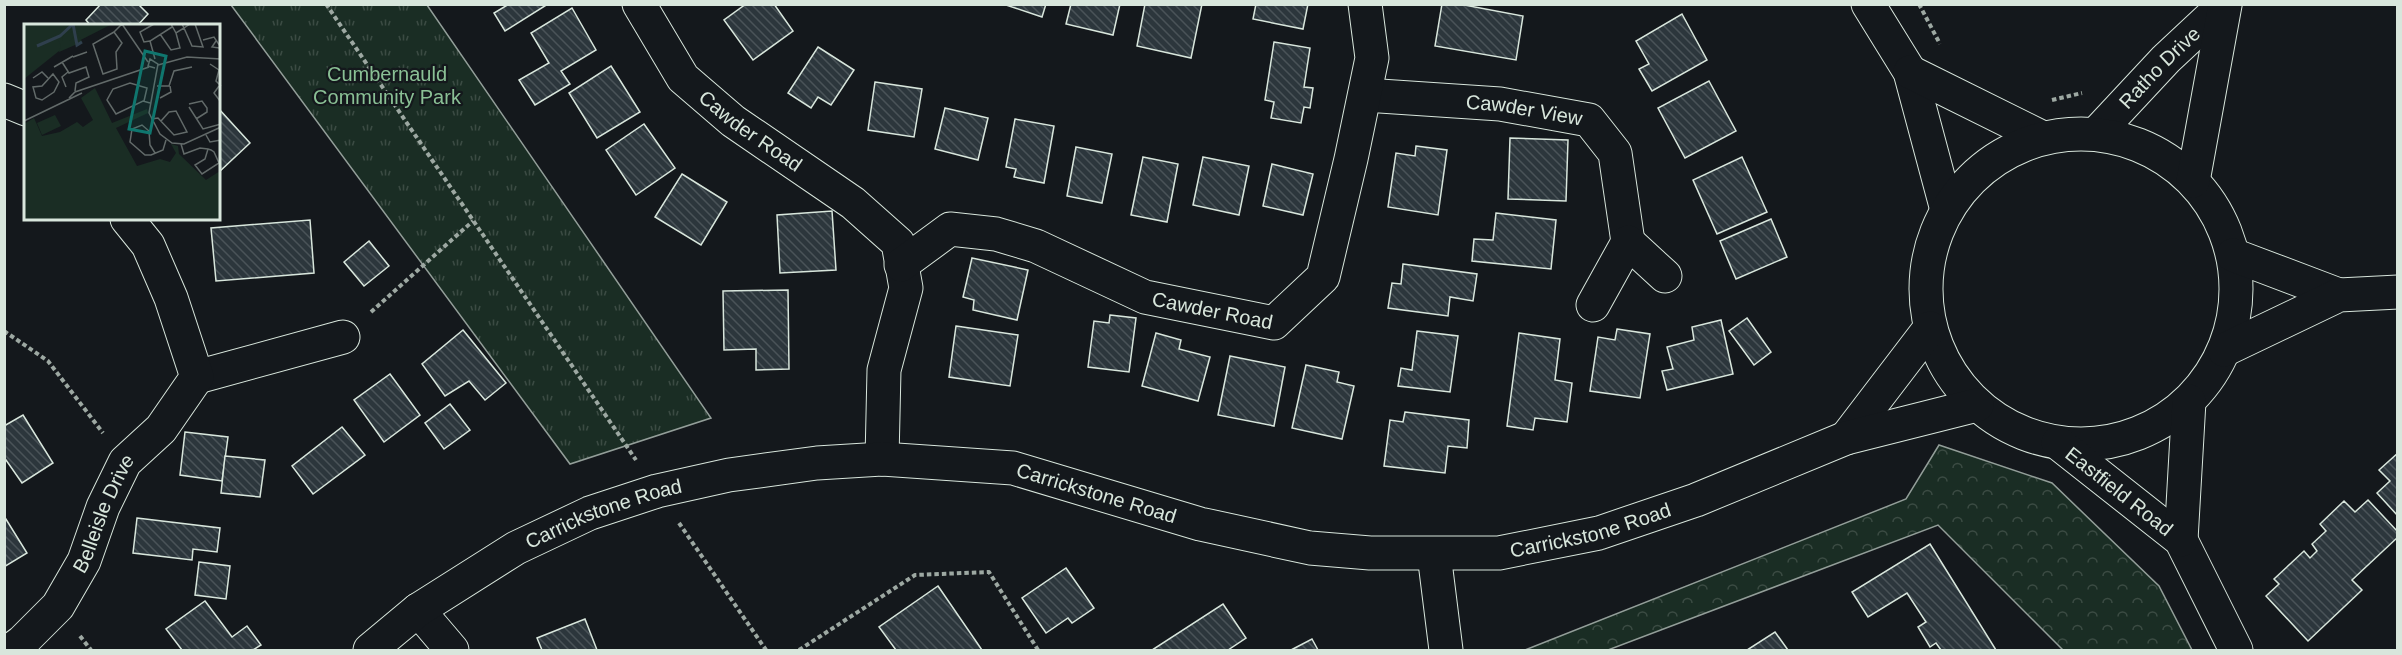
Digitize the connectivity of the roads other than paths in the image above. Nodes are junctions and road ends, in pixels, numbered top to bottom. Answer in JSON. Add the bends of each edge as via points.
{"nodes":[{"id":1,"x":639,"y":4,"type":"edge"},
{"id":2,"x":1365,"y":4,"type":"edge"},
{"id":3,"x":1868,"y":4,"type":"edge"},
{"id":4,"x":2225,"y":5,"type":"edge"},
{"id":5,"x":1910,"y":72,"type":"junction"},
{"id":6,"x":1365,"y":95,"type":"junction"},
{"id":7,"x":4,"y":100,"type":"edge"},
{"id":8,"x":24,"y":108,"type":"edge"},
{"id":9,"x":2096,"y":134,"type":"junction"},
{"id":10,"x":2043,"y":138,"type":"junction"},
{"id":11,"x":2193,"y":181,"type":"junction"},
{"id":12,"x":1947,"y":210,"type":"junction"},
{"id":13,"x":128,"y":220,"type":"edge"},
{"id":14,"x":1628,"y":242,"type":"junction"},
{"id":15,"x":2233,"y":255,"type":"junction"},
{"id":16,"x":901,"y":265,"type":"junction"},
{"id":17,"x":1665,"y":276,"type":"dead end"},
{"id":18,"x":2397,"y":292,"type":"edge"},
{"id":19,"x":2339,"y":295,"type":"junction"},
{"id":20,"x":1593,"y":305,"type":"dead end"},
{"id":21,"x":1930,"y":328,"type":"junction"},
{"id":22,"x":343,"y":337,"type":"road end"},
{"id":23,"x":2223,"y":350,"type":"junction"},
{"id":24,"x":197,"y":377,"type":"junction"},
{"id":25,"x":2189,"y":401,"type":"junction"},
{"id":26,"x":1977,"y":405,"type":"junction"},
{"id":27,"x":1846,"y":438,"type":"junction"},
{"id":28,"x":2058,"y":443,"type":"junction"},
{"id":29,"x":882,"y":459,"type":"junction"},
{"id":30,"x":2181,"y":540,"type":"junction"},
{"id":31,"x":1434,"y":554,"type":"junction"},
{"id":32,"x":418,"y":610,"type":"junction"},
{"id":33,"x":11,"y":651,"type":"edge"},
{"id":34,"x":370,"y":651,"type":"edge"},
{"id":35,"x":452,"y":651,"type":"edge"},
{"id":36,"x":1446,"y":651,"type":"edge"},
{"id":37,"x":2236,"y":651,"type":"edge"}],
"edges":[{"from":1,"to":16,"type":"street","name":"Cawder Road","via":[[683,78],[733,121],[853,203],[898,243]]},
{"from":2,"to":6,"type":"street","name":"Cawder Road","via":[[1372,58]]},
{"from":3,"to":5,"type":"street"},
{"from":4,"to":9,"type":"street","name":"Ratho Drive","via":[[2166,59]]},
{"from":4,"to":11,"type":"street","name":"Ratho Drive"},
{"from":5,"to":10,"type":"street"},
{"from":5,"to":12,"type":"street"},
{"from":6,"to":14,"type":"street","name":"Cawder View","via":[[1500,104],[1589,120],[1615,153]]},
{"from":6,"to":16,"type":"street","name":"Cawder Road","via":[[1323,277],[1274,323],[1145,297],[1036,246],[996,234],[950,229]]},
{"from":7,"to":8,"type":"street"},
{"from":9,"to":10,"type":"street"},
{"from":9,"to":11,"type":"street","via":[[2131,142],[2164,158]]},
{"from":10,"to":12,"type":"street","via":[[2005,153],[1972,177]]},
{"from":11,"to":15,"type":"street","via":[[2218,216]]},
{"from":12,"to":21,"type":"street","via":[[1931,247],[1925,288]]},
{"from":13,"to":24,"type":"street","via":[[148,245],[171,298]]},
{"from":14,"to":17,"type":"street"},
{"from":14,"to":20,"type":"street"},
{"from":15,"to":19,"type":"street"},
{"from":15,"to":23,"type":"street","via":[[2233,320]]},
{"from":16,"to":29,"type":"street","name":"Cawder Road","via":[[906,288],[884,370]]},
{"from":18,"to":19,"type":"street"},
{"from":19,"to":23,"type":"street"},
{"from":21,"to":26,"type":"street","via":[[1948,370]]},
{"from":21,"to":27,"type":"street"},
{"from":22,"to":24,"type":"street"},
{"from":23,"to":25,"type":"street","via":[[2209,377]]},
{"from":24,"to":33,"type":"street","name":"Belleisle Drive","via":[[161,429],[125,462],[103,507],[84,561],[58,606]]},
{"from":25,"to":28,"type":"street","via":[[2150,429],[2105,443]]},
{"from":25,"to":30,"type":"street","name":"Eastfield Road"},
{"from":26,"to":27,"type":"street","name":"Carrickstone Road"},
{"from":26,"to":28,"type":"street","via":[[2015,430]]},
{"from":27,"to":31,"type":"street","name":"Carrickstone Road","via":[[1696,500],[1599,532],[1499,553]]},
{"from":28,"to":30,"type":"street","name":"Eastfield Road"},
{"from":29,"to":31,"type":"street","name":"Carrickstone Road","via":[[1013,468],[1200,524],[1310,548]]},
{"from":29,"to":32,"type":"street","name":"Carrickstone Road","via":[[817,462],[657,491],[590,513],[516,548]]},
{"from":30,"to":37,"type":"street","name":"Eastfield Road"},
{"from":31,"to":36,"type":"street"},
{"from":32,"to":34,"type":"street","name":"Carrickstone Road"},
{"from":32,"to":35,"type":"street"}]}
